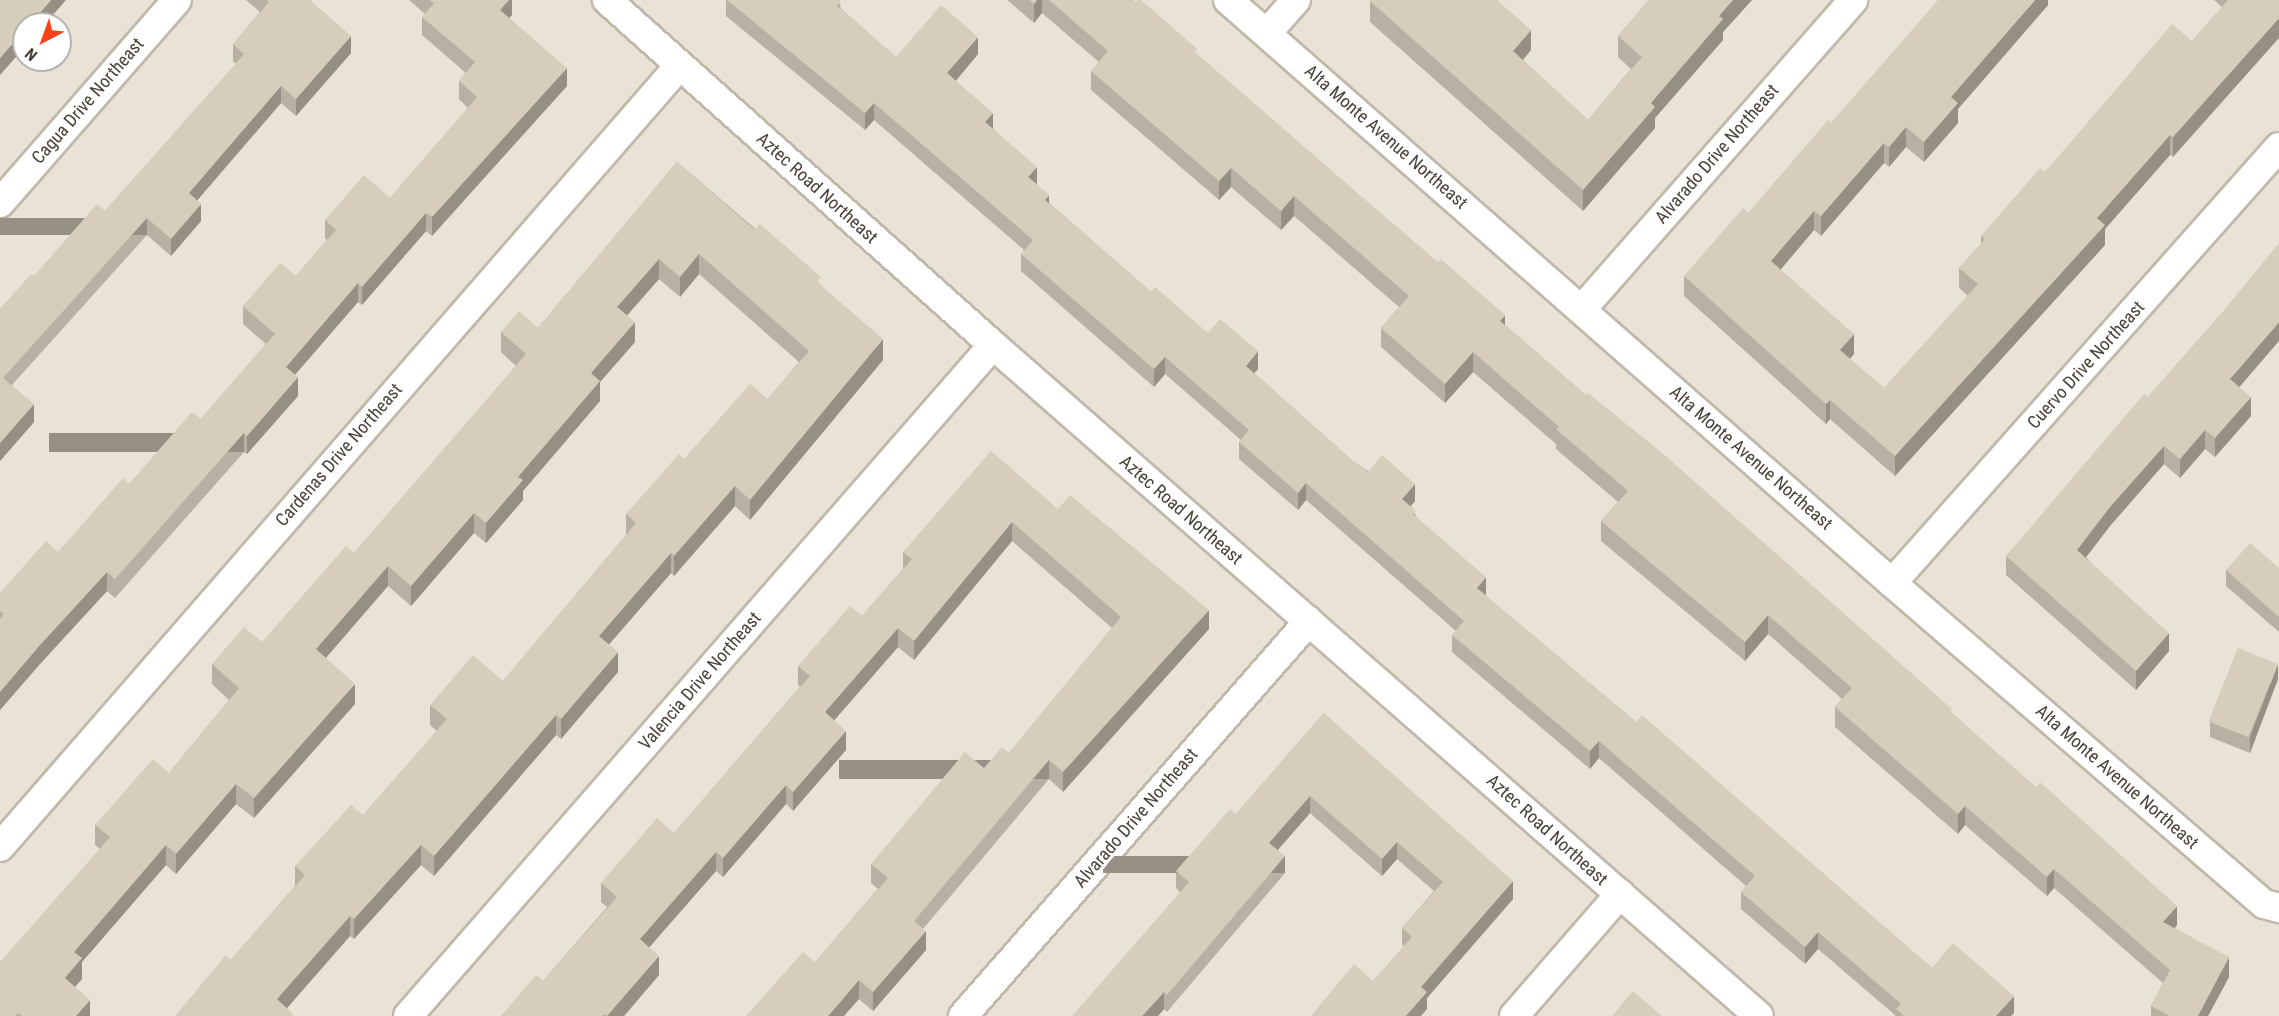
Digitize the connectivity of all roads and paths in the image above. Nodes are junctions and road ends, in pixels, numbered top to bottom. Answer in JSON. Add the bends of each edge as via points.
{"nodes":[{"id":1,"x":177,"y":0,"type":"edge"},
{"id":2,"x":607,"y":0,"type":"edge"},
{"id":3,"x":1228,"y":0,"type":"edge"},
{"id":4,"x":1296,"y":0,"type":"edge"},
{"id":5,"x":1853,"y":0,"type":"edge"},
{"id":6,"x":1267,"y":33,"type":"junction"},
{"id":7,"x":680,"y":65,"type":"junction"},
{"id":8,"x":2279,"y":147,"type":"edge"},
{"id":9,"x":0,"y":203,"type":"edge"},
{"id":10,"x":1582,"y":309,"type":"junction"},
{"id":11,"x":993,"y":345,"type":"junction"},
{"id":12,"x":1892,"y":583,"type":"junction"},
{"id":13,"x":1309,"y":621,"type":"junction"},
{"id":14,"x":0,"y":847,"type":"edge"},
{"id":15,"x":1620,"y":894,"type":"junction"},
{"id":16,"x":2279,"y":908,"type":"edge"},
{"id":17,"x":408,"y":1016,"type":"edge"},
{"id":18,"x":963,"y":1016,"type":"edge"},
{"id":19,"x":1514,"y":1016,"type":"edge"},
{"id":20,"x":1759,"y":1016,"type":"edge"}],
"edges":[{"from":1,"to":9,"type":"street","name":"Cagua Drive Northeast"},
{"from":2,"to":7,"type":"street","name":"Aztec Road Northeast"},
{"from":3,"to":6,"type":"street","name":"Alta Monte Avenue Northeast"},
{"from":4,"to":6,"type":"street"},
{"from":5,"to":10,"type":"street","name":"Alvarado Drive Northeast"},
{"from":6,"to":10,"type":"street","name":"Alta Monte Avenue Northeast"},
{"from":7,"to":11,"type":"street","name":"Aztec Road Northeast"},
{"from":7,"to":14,"type":"street","name":"Cardenas Drive Northeast"},
{"from":8,"to":12,"type":"street","name":"Cuervo Drive Northeast"},
{"from":10,"to":12,"type":"street","name":"Alta Monte Avenue Northeast"},
{"from":11,"to":13,"type":"street","name":"Aztec Road Northeast"},
{"from":11,"to":17,"type":"street","name":"Valencia Drive Northeast"},
{"from":12,"to":16,"type":"street","name":"Alta Monte Avenue Northeast","via":[[2264,904]]},
{"from":13,"to":15,"type":"street","name":"Aztec Road Northeast"},
{"from":13,"to":18,"type":"street","name":"Alvarado Drive Northeast"},
{"from":15,"to":19,"type":"street"},
{"from":15,"to":20,"type":"street","name":"Aztec Road Northeast"}]}
